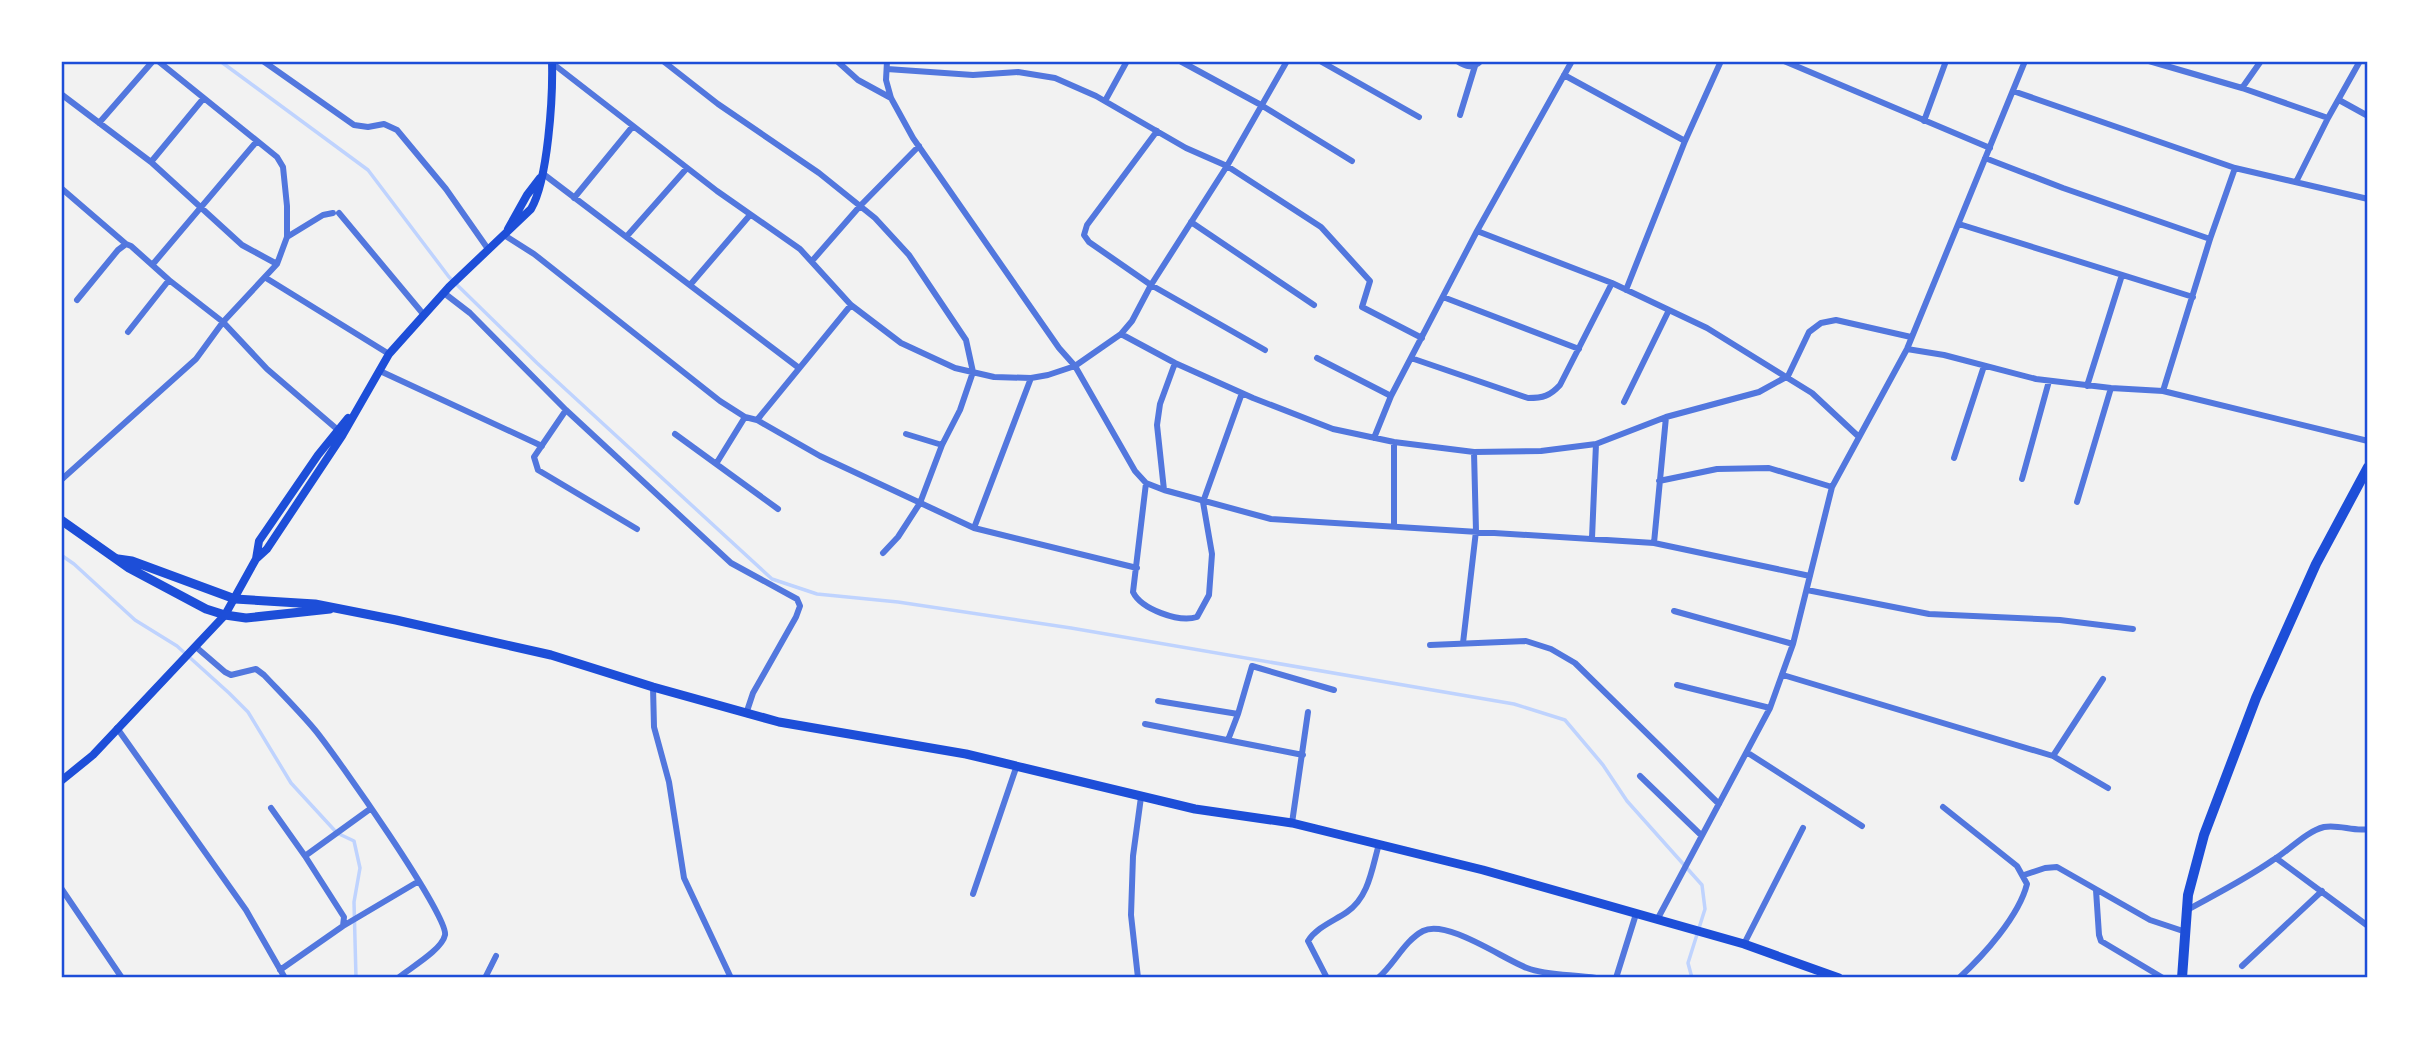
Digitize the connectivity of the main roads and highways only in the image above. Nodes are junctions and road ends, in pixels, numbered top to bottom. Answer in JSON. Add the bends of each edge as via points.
{"nodes":[{"id":1,"x":552,"y":62,"type":"edge"},
{"id":2,"x":365,"y":397,"type":"junction"},
{"id":3,"x":2368,"y":467,"type":"edge"},
{"id":4,"x":61,"y":520,"type":"edge"},
{"id":5,"x":118,"y":559,"type":"junction"},
{"id":6,"x":256,"y":559,"type":"junction"},
{"id":7,"x":235,"y":599,"type":"junction"},
{"id":8,"x":335,"y":608,"type":"junction"},
{"id":9,"x":225,"y":615,"type":"junction"},
{"id":10,"x":61,"y":781,"type":"edge"},
{"id":11,"x":1839,"y":978,"type":"edge"},
{"id":12,"x":2182,"y":978,"type":"edge"}],
"edges":[{"from":1,"to":2,"type":"main road","via":[[541,176],[505,233],[389,354]]},
{"from":2,"to":6,"type":"main road","via":[[267,549]]},
{"from":2,"to":6,"type":"main road","via":[[259,541]]},
{"from":3,"to":12,"type":"highway","via":[[2316,564],[2256,698],[2204,835],[2188,895]]},
{"from":4,"to":5,"type":"main road"},
{"from":5,"to":7,"type":"main road"},
{"from":5,"to":9,"type":"main road"},
{"from":6,"to":7,"type":"main road"},
{"from":7,"to":8,"type":"main road"},
{"from":7,"to":9,"type":"main road"},
{"from":8,"to":9,"type":"main road","via":[[246,618]]},
{"from":8,"to":11,"type":"main road","via":[[551,654],[779,722],[966,754],[1195,809],[1292,823],[1379,844],[1744,944]]},
{"from":9,"to":10,"type":"main road","via":[[93,755]]}]}
